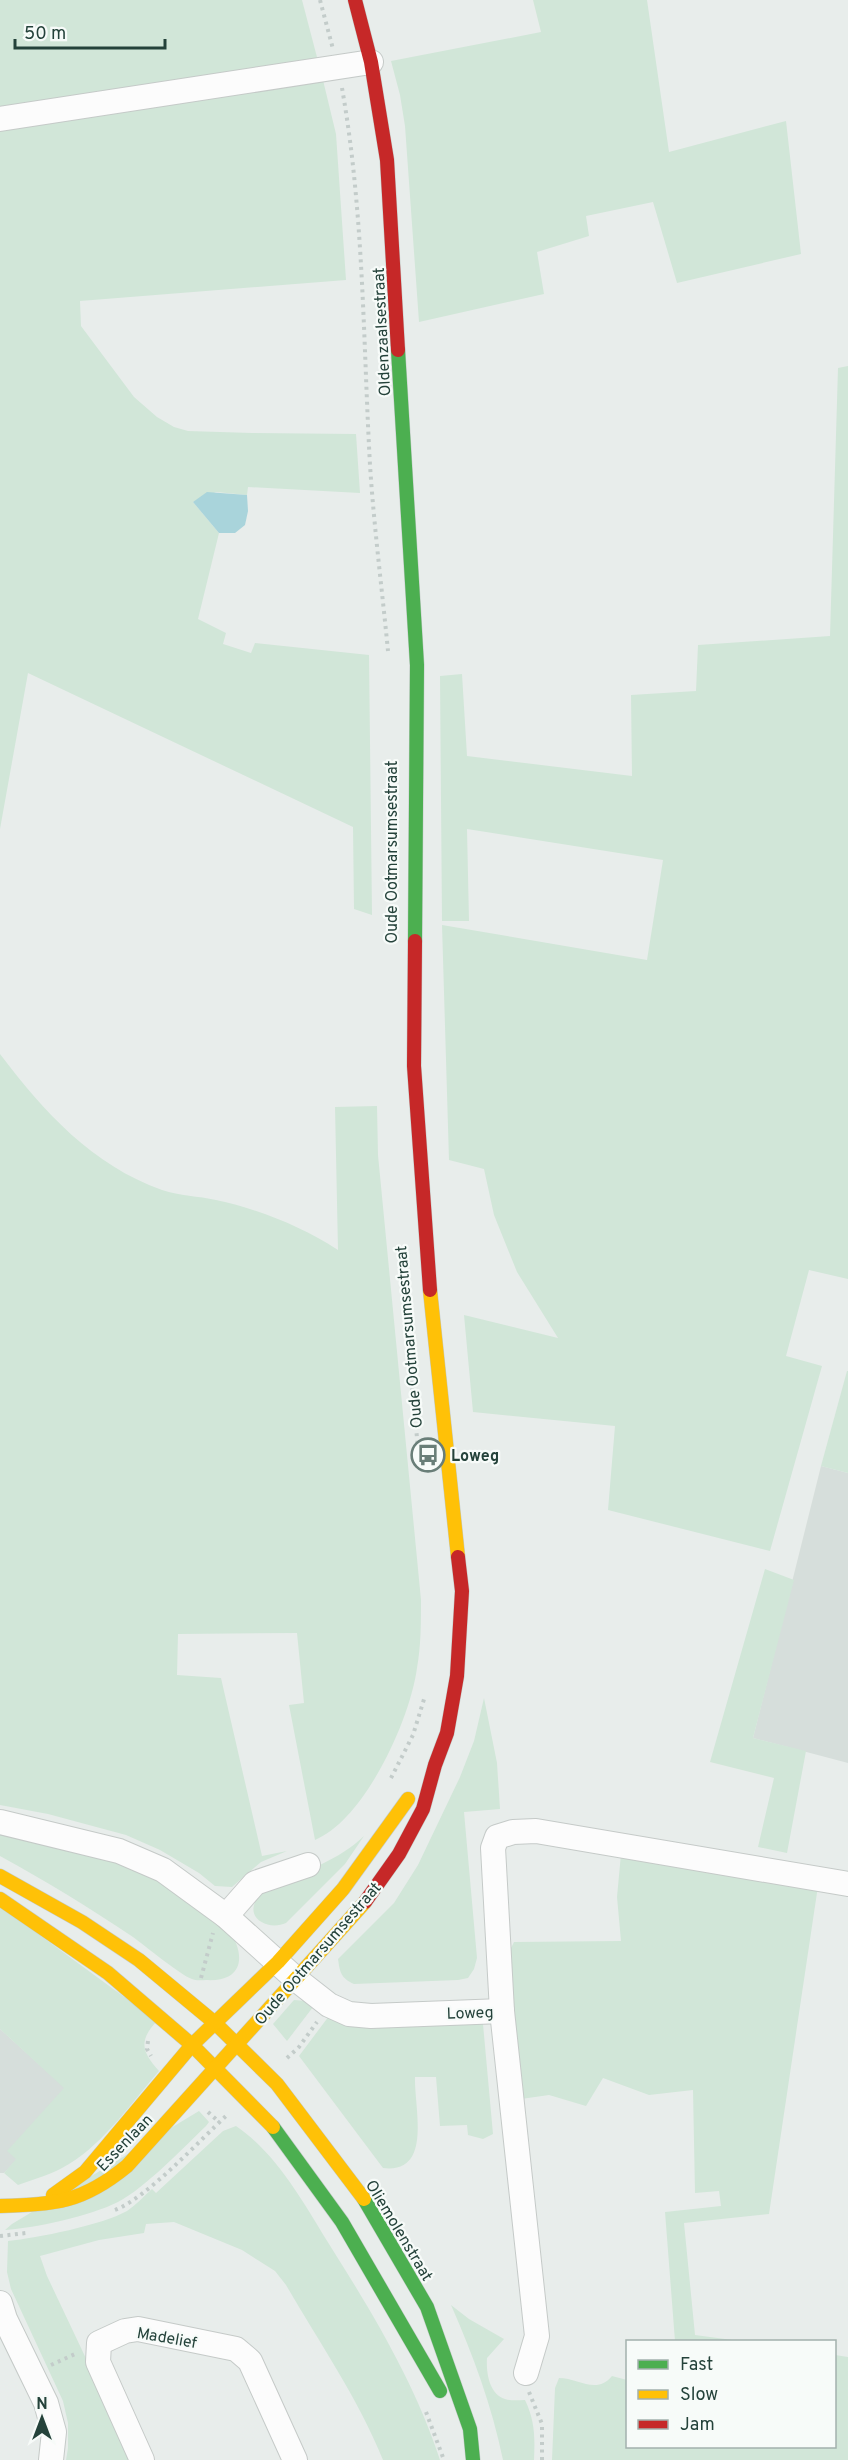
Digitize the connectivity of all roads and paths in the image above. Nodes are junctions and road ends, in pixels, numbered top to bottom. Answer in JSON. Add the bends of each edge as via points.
{"nodes":[{"id":1,"x":320,"y":0,"type":"edge"},
{"id":2,"x":355,"y":0,"type":"edge"},
{"id":3,"x":371,"y":62,"type":"junction"},
{"id":4,"x":338,"y":67,"type":"junction"},
{"id":5,"x":0,"y":119,"type":"edge"},
{"id":6,"x":388,"y":651,"type":"dead end"},
{"id":7,"x":417,"y":665,"type":"joint"},
{"id":8,"x":409,"y":1359,"type":"dead end"},
{"id":9,"x":418,"y":1450,"type":"dead end"},
{"id":10,"x":426,"y":1693,"type":"dead end"},
{"id":11,"x":435,"y":1764,"type":"junction"},
{"id":12,"x":387,"y":1786,"type":"dead end"},
{"id":13,"x":0,"y":1822,"type":"edge"},
{"id":14,"x":308,"y":1865,"type":"dead end"},
{"id":15,"x":0,"y":1876,"type":"edge"},
{"id":16,"x":848,"y":1884,"type":"edge"},
{"id":17,"x":0,"y":1899,"type":"edge"},
{"id":18,"x":226,"y":1916,"type":"junction"},
{"id":19,"x":278,"y":1962,"type":"junction"},
{"id":20,"x":297,"y":1980,"type":"junction"},
{"id":21,"x":329,"y":2005,"type":"junction"},
{"id":22,"x":502,"y":2011,"type":"junction"},
{"id":23,"x":215,"y":2023,"type":"junction"},
{"id":24,"x":192,"y":2045,"type":"junction"},
{"id":25,"x":238,"y":2045,"type":"junction"},
{"id":26,"x":215,"y":2068,"type":"junction"},
{"id":27,"x":268,"y":2075,"type":"junction"},
{"id":28,"x":36,"y":2204,"type":"junction"},
{"id":29,"x":0,"y":2206,"type":"edge"},
{"id":30,"x":0,"y":2303,"type":"edge"},
{"id":31,"x":99,"y":2343,"type":"junction"},
{"id":32,"x":526,"y":2373,"type":"joint"},
{"id":33,"x":30,"y":2374,"type":"junction"},
{"id":34,"x":51,"y":2460,"type":"edge"},
{"id":35,"x":141,"y":2460,"type":"edge"},
{"id":36,"x":295,"y":2460,"type":"edge"},
{"id":37,"x":472,"y":2460,"type":"edge"},
{"id":38,"x":542,"y":2460,"type":"edge"}],
"edges":[{"from":1,"to":4,"type":"path","name":"Oldenzaalsestraat"},
{"from":2,"to":3,"type":"main road","name":"Oldenzaalsestraat"},
{"from":3,"to":4,"type":"street"},
{"from":3,"to":7,"type":"main road","name":"Oldenzaalsestraat","via":[[387,160]]},
{"from":4,"to":5,"type":"street"},
{"from":4,"to":6,"type":"path","name":"Oldenzaalsestraat","via":[[352,146],[359,221],[370,467]]},
{"from":7,"to":11,"type":"main road","name":"Oude Ootmarsumsestraat","via":[[414,1066],[425,1242],[462,1591],[457,1676],[447,1733]]},
{"from":8,"to":9,"type":"path","name":"Oude Ootmarsumsestraat"},
{"from":10,"to":12,"type":"path","via":[[413,1735]]},
{"from":11,"to":19,"type":"main road","name":"Oude Ootmarsumsestraat","via":[[343,1889]]},
{"from":11,"to":20,"type":"main road","name":"Oude Ootmarsumsestraat","via":[[423,1809],[399,1854],[364,1903]]},
{"from":13,"to":18,"type":"street","name":"Loweg","via":[[119,1851],[163,1870]]},
{"from":14,"to":18,"type":"street","via":[[255,1882]]},
{"from":15,"to":23,"type":"main road","name":"Oliemolenstraat","via":[[82,1922],[139,1960]]},
{"from":16,"to":22,"type":"street","name":"Loweg","via":[[536,1831],[497,1837],[494,1848]]},
{"from":17,"to":24,"type":"main road","name":"Oliemolenstraat","via":[[108,1973]]},
{"from":18,"to":19,"type":"street","name":"Loweg"},
{"from":19,"to":20,"type":"street","name":"Loweg"},
{"from":19,"to":23,"type":"main road","name":"Oude Ootmarsumsestraat"},
{"from":20,"to":21,"type":"street","name":"Loweg"},
{"from":20,"to":25,"type":"main road","name":"Oude Ootmarsumsestraat"},
{"from":21,"to":22,"type":"street","name":"Loweg","via":[[349,2014],[371,2016]]},
{"from":21,"to":27,"type":"path","via":[[299,2047]]},
{"from":22,"to":32,"type":"street","via":[[537,2336]]},
{"from":23,"to":24,"type":"main road","name":"Oude Ootmarsumsestraat"},
{"from":23,"to":25,"type":"main road","name":"Oliemolenstraat"},
{"from":24,"to":26,"type":"main road","name":"Oliemolenstraat"},
{"from":24,"to":28,"type":"main road","name":"Essenlaan","via":[[85,2172]]},
{"from":25,"to":26,"type":"main road","name":"Oude Ootmarsumsestraat"},
{"from":25,"to":27,"type":"main road","name":"Oliemolenstraat"},
{"from":26,"to":28,"type":"main road","name":"Essenlaan","via":[[128,2166],[108,2183],[70,2200]]},
{"from":26,"to":37,"type":"main road","name":"Oliemolenstraat","via":[[268,2120],[342,2222],[437,2385]]},
{"from":27,"to":37,"type":"main road","name":"Oliemolenstraat","via":[[369,2205],[427,2307],[470,2429]]},
{"from":28,"to":29,"type":"main road","name":"Essenlaan"},
{"from":30,"to":33,"type":"street"},
{"from":31,"to":33,"type":"path"},
{"from":31,"to":35,"type":"street","via":[[98,2362]]},
{"from":31,"to":36,"type":"street","name":"Madelief","via":[[138,2329],[236,2349],[250,2361]]},
{"from":32,"to":38,"type":"path","via":[[529,2394],[542,2424]]},
{"from":33,"to":34,"type":"street","via":[[46,2403],[54,2432]]}]}
